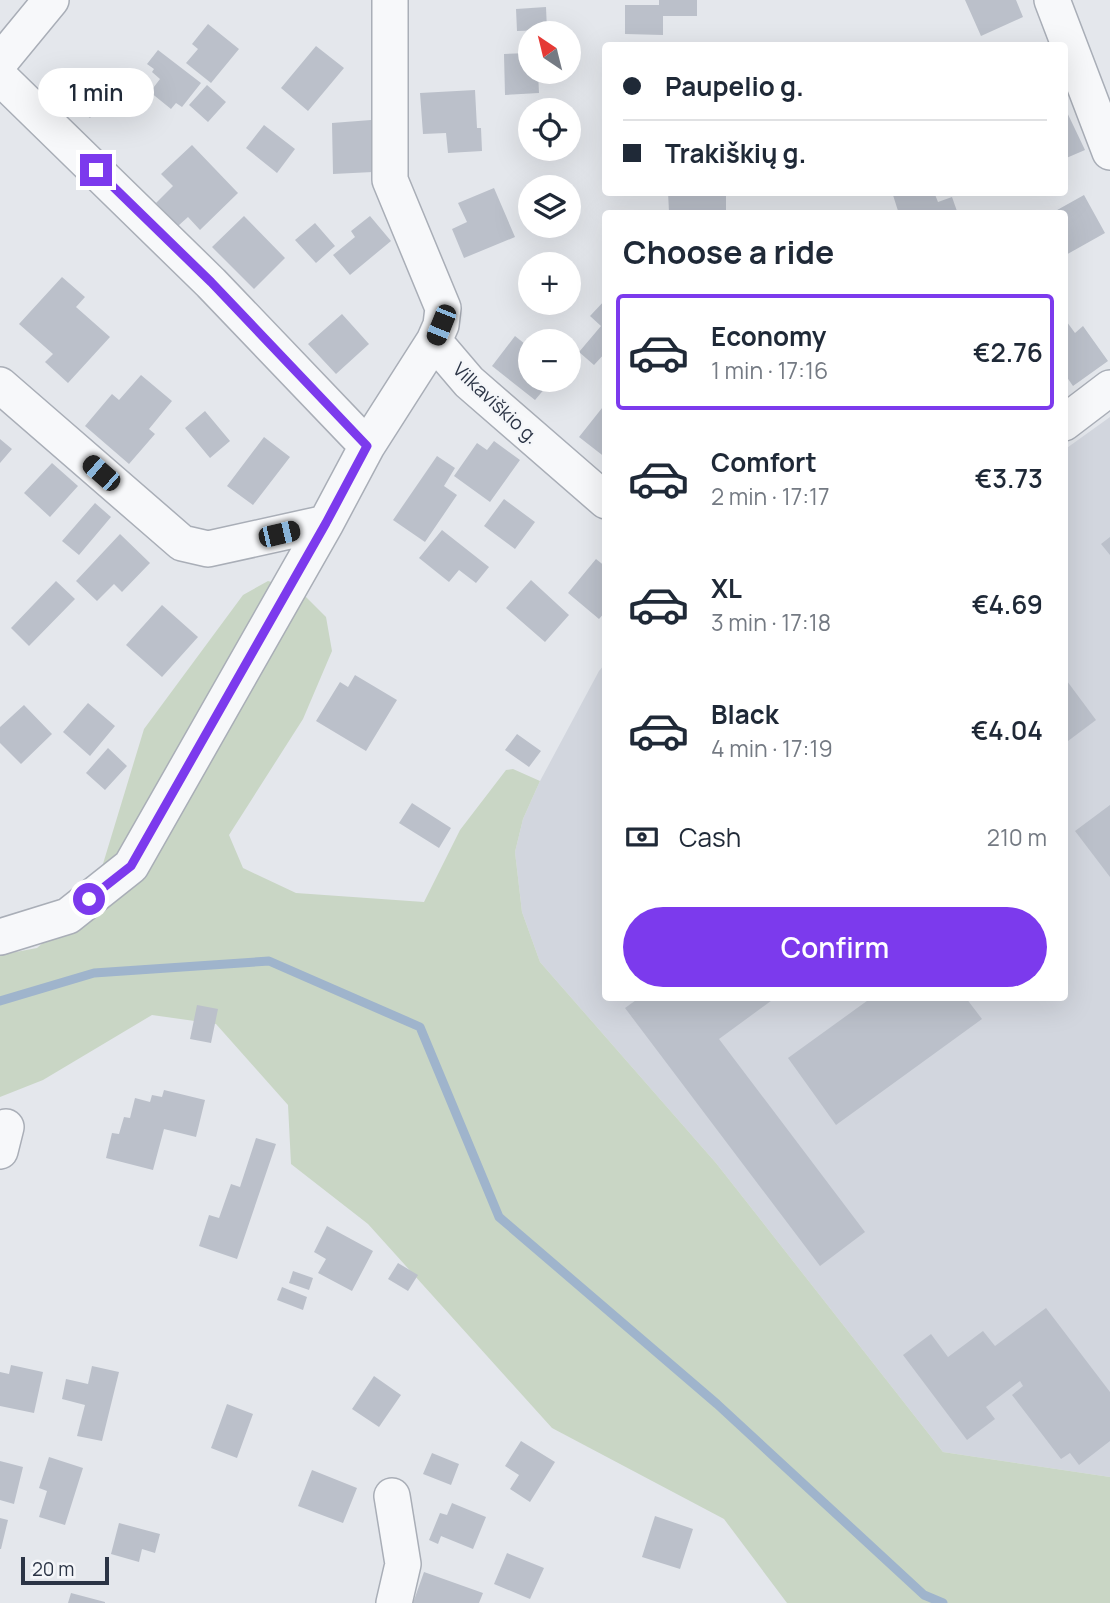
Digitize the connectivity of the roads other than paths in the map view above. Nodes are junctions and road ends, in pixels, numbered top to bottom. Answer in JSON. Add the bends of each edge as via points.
{"nodes":[{"id":1,"x":51,"y":0,"type":"edge"},
{"id":2,"x":390,"y":0,"type":"edge"},
{"id":3,"x":1052,"y":0,"type":"edge"},
{"id":4,"x":0,"y":62,"type":"edge"},
{"id":5,"x":0,"y":77,"type":"edge"},
{"id":6,"x":1110,"y":152,"type":"edge"},
{"id":7,"x":434,"y":341,"type":"junction"},
{"id":8,"x":0,"y":385,"type":"edge"},
{"id":9,"x":1110,"y":388,"type":"edge"},
{"id":10,"x":1068,"y":420,"type":"edge"},
{"id":11,"x":367,"y":446,"type":"junction"},
{"id":12,"x":602,"y":498,"type":"edge"},
{"id":13,"x":326,"y":523,"type":"junction"},
{"id":14,"x":0,"y":937,"type":"edge"},
{"id":15,"x":392,"y":1496,"type":"dead end"},
{"id":16,"x":394,"y":1603,"type":"edge"}],
"edges":[{"from":1,"to":4,"type":"street"},
{"from":2,"to":7,"type":"street","via":[[390,180],[443,308]]},
{"from":3,"to":6,"type":"street"},
{"from":5,"to":11,"type":"street","via":[[211,282]]},
{"from":7,"to":11,"type":"street"},
{"from":7,"to":12,"type":"street","name":"Vilkaviškio g.","via":[[469,382]]},
{"from":8,"to":13,"type":"street","via":[[182,543],[208,550]]},
{"from":9,"to":10,"type":"street"},
{"from":11,"to":13,"type":"street"},
{"from":13,"to":14,"type":"street","via":[[131,866],[68,916]]},
{"from":15,"to":16,"type":"street","via":[[403,1564]]}]}
